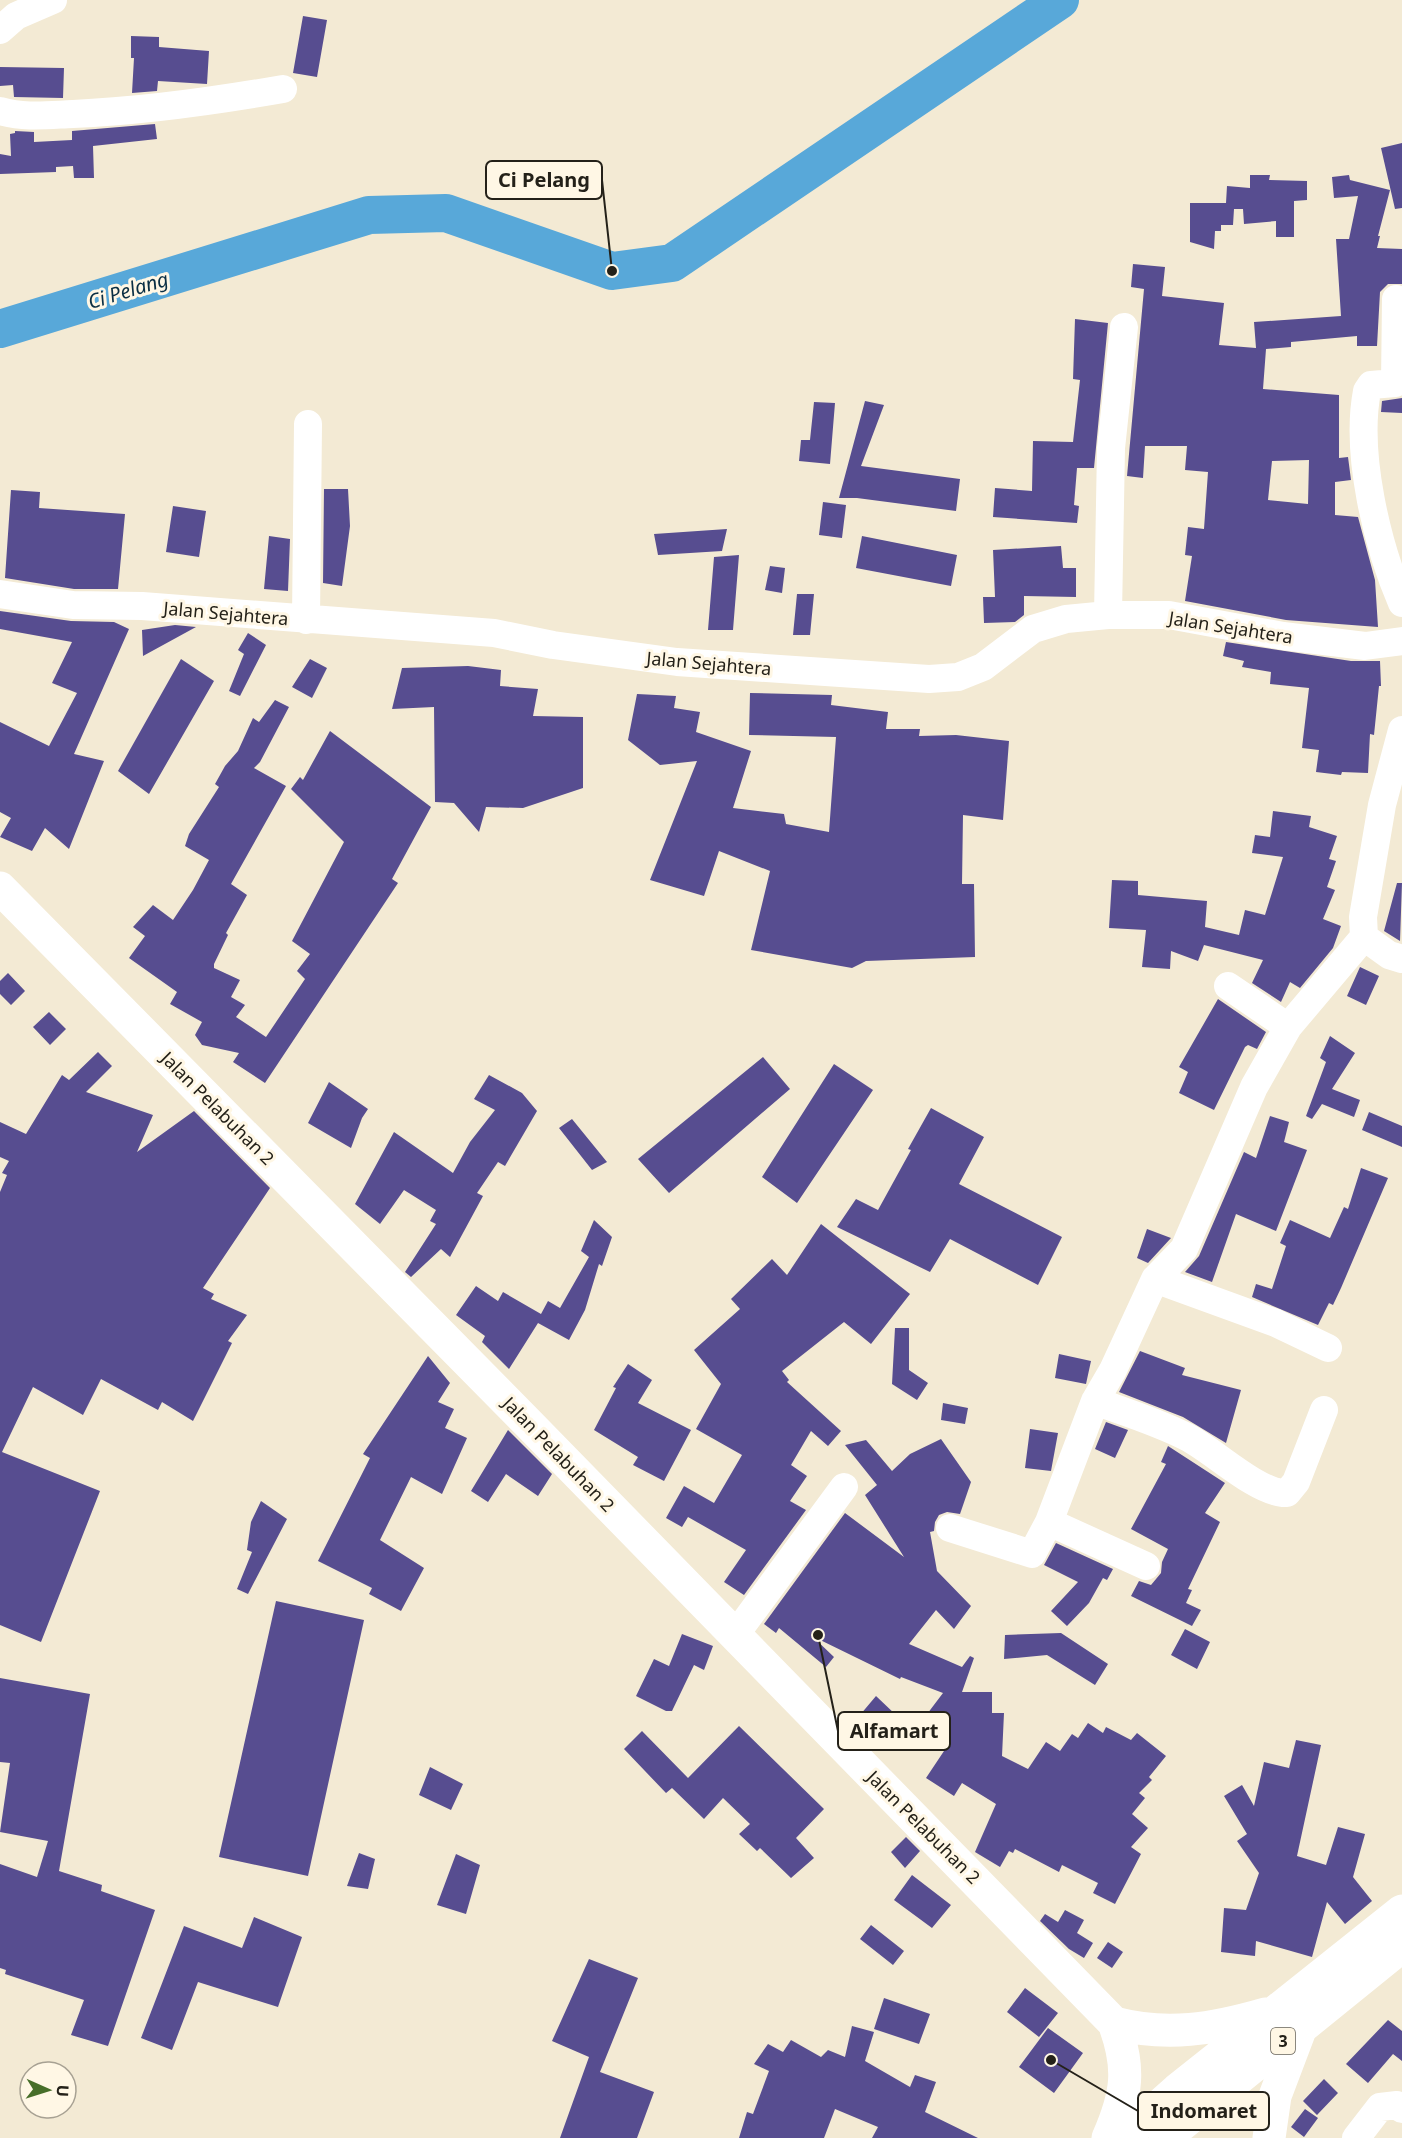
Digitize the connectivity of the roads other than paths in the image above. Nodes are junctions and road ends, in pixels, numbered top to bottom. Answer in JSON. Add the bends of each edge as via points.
{"nodes":[{"id":1,"x":53,"y":0,"type":"edge"},
{"id":2,"x":0,"y":30,"type":"edge"},
{"id":3,"x":283,"y":89,"type":"dead end"},
{"id":4,"x":0,"y":111,"type":"edge"},
{"id":5,"x":1396,"y":299,"type":"dead end"},
{"id":6,"x":1124,"y":327,"type":"dead end"},
{"id":7,"x":1398,"y":383,"type":"edge"},
{"id":8,"x":308,"y":424,"type":"dead end"},
{"id":9,"x":0,"y":594,"type":"edge"},
{"id":10,"x":1402,"y":603,"type":"edge"},
{"id":11,"x":1108,"y":615,"type":"junction"},
{"id":12,"x":306,"y":620,"type":"junction"},
{"id":13,"x":1402,"y":641,"type":"edge"},
{"id":14,"x":1402,"y":730,"type":"edge"},
{"id":15,"x":0,"y":888,"type":"edge"},
{"id":16,"x":1364,"y":937,"type":"junction"},
{"id":17,"x":1402,"y":959,"type":"edge"},
{"id":18,"x":1228,"y":986,"type":"dead end"},
{"id":19,"x":1288,"y":1028,"type":"junction"},
{"id":20,"x":1155,"y":1279,"type":"junction"},
{"id":21,"x":1328,"y":1348,"type":"dead end"},
{"id":22,"x":1095,"y":1401,"type":"junction"},
{"id":23,"x":1324,"y":1410,"type":"dead end"},
{"id":24,"x":844,"y":1487,"type":"dead end"},
{"id":25,"x":1049,"y":1522,"type":"junction"},
{"id":26,"x":950,"y":1528,"type":"dead end"},
{"id":27,"x":1146,"y":1566,"type":"dead end"},
{"id":28,"x":735,"y":1635,"type":"junction"},
{"id":29,"x":1402,"y":1911,"type":"edge"},
{"id":30,"x":1402,"y":1946,"type":"edge"},
{"id":31,"x":1293,"y":2017,"type":"junction"},
{"id":32,"x":1114,"y":2024,"type":"junction"},
{"id":33,"x":1402,"y":2109,"type":"edge"},
{"id":34,"x":1108,"y":2138,"type":"edge"},
{"id":35,"x":1123,"y":2138,"type":"edge"},
{"id":36,"x":1165,"y":2138,"type":"edge"},
{"id":37,"x":1269,"y":2138,"type":"edge"},
{"id":38,"x":1356,"y":2138,"type":"edge"}],
"edges":[{"from":1,"to":2,"type":"street","via":[[16,16]]},
{"from":3,"to":4,"type":"street","via":[[106,113],[18,116]]},
{"from":5,"to":7,"type":"street"},
{"from":6,"to":11,"type":"street","via":[[1111,448]]},
{"from":7,"to":10,"type":"street","via":[[1376,383],[1367,391],[1365,454],[1382,546]]},
{"from":8,"to":12,"type":"street"},
{"from":9,"to":12,"type":"street","name":"Jalan Sejahtera","via":[[73,605],[142,606]]},
{"from":11,"to":12,"type":"street","name":"Jalan Sejahtera","via":[[1066,619],[1033,629],[983,667],[958,677],[929,679],[678,662],[494,633]]},
{"from":11,"to":13,"type":"street","name":"Jalan Sejahtera","via":[[1180,617],[1365,646]]},
{"from":14,"to":16,"type":"street","via":[[1382,806],[1363,917]]},
{"from":15,"to":28,"type":"main road","name":"Jalan Pelabuhan 2"},
{"from":16,"to":17,"type":"street","via":[[1389,955]]},
{"from":16,"to":19,"type":"street"},
{"from":18,"to":19,"type":"street"},
{"from":19,"to":20,"type":"street","via":[[1254,1087],[1184,1249]]},
{"from":20,"to":21,"type":"street","via":[[1276,1323]]},
{"from":20,"to":22,"type":"street"},
{"from":22,"to":23,"type":"street","via":[[1184,1435],[1248,1478],[1283,1493],[1296,1482]]},
{"from":22,"to":25,"type":"street"},
{"from":24,"to":28,"type":"street"},
{"from":25,"to":26,"type":"street","via":[[1032,1554]]},
{"from":25,"to":27,"type":"street"},
{"from":28,"to":32,"type":"main road","name":"Jalan Pelabuhan 2"},
{"from":29,"to":31,"type":"main road","number":"3"},
{"from":30,"to":31,"type":"main road","number":"3"},
{"from":31,"to":32,"type":"main road","via":[[1185,2032]]},
{"from":31,"to":35,"type":"main road","number":"3","via":[[1177,2090]]},
{"from":31,"to":36,"type":"main road","number":"3"},
{"from":31,"to":37,"type":"main road"},
{"from":32,"to":34,"type":"main road","via":[[1124,2048],[1126,2076],[1120,2110]]},
{"from":33,"to":38,"type":"street","via":[[1397,2105],[1380,2107]]}]}
